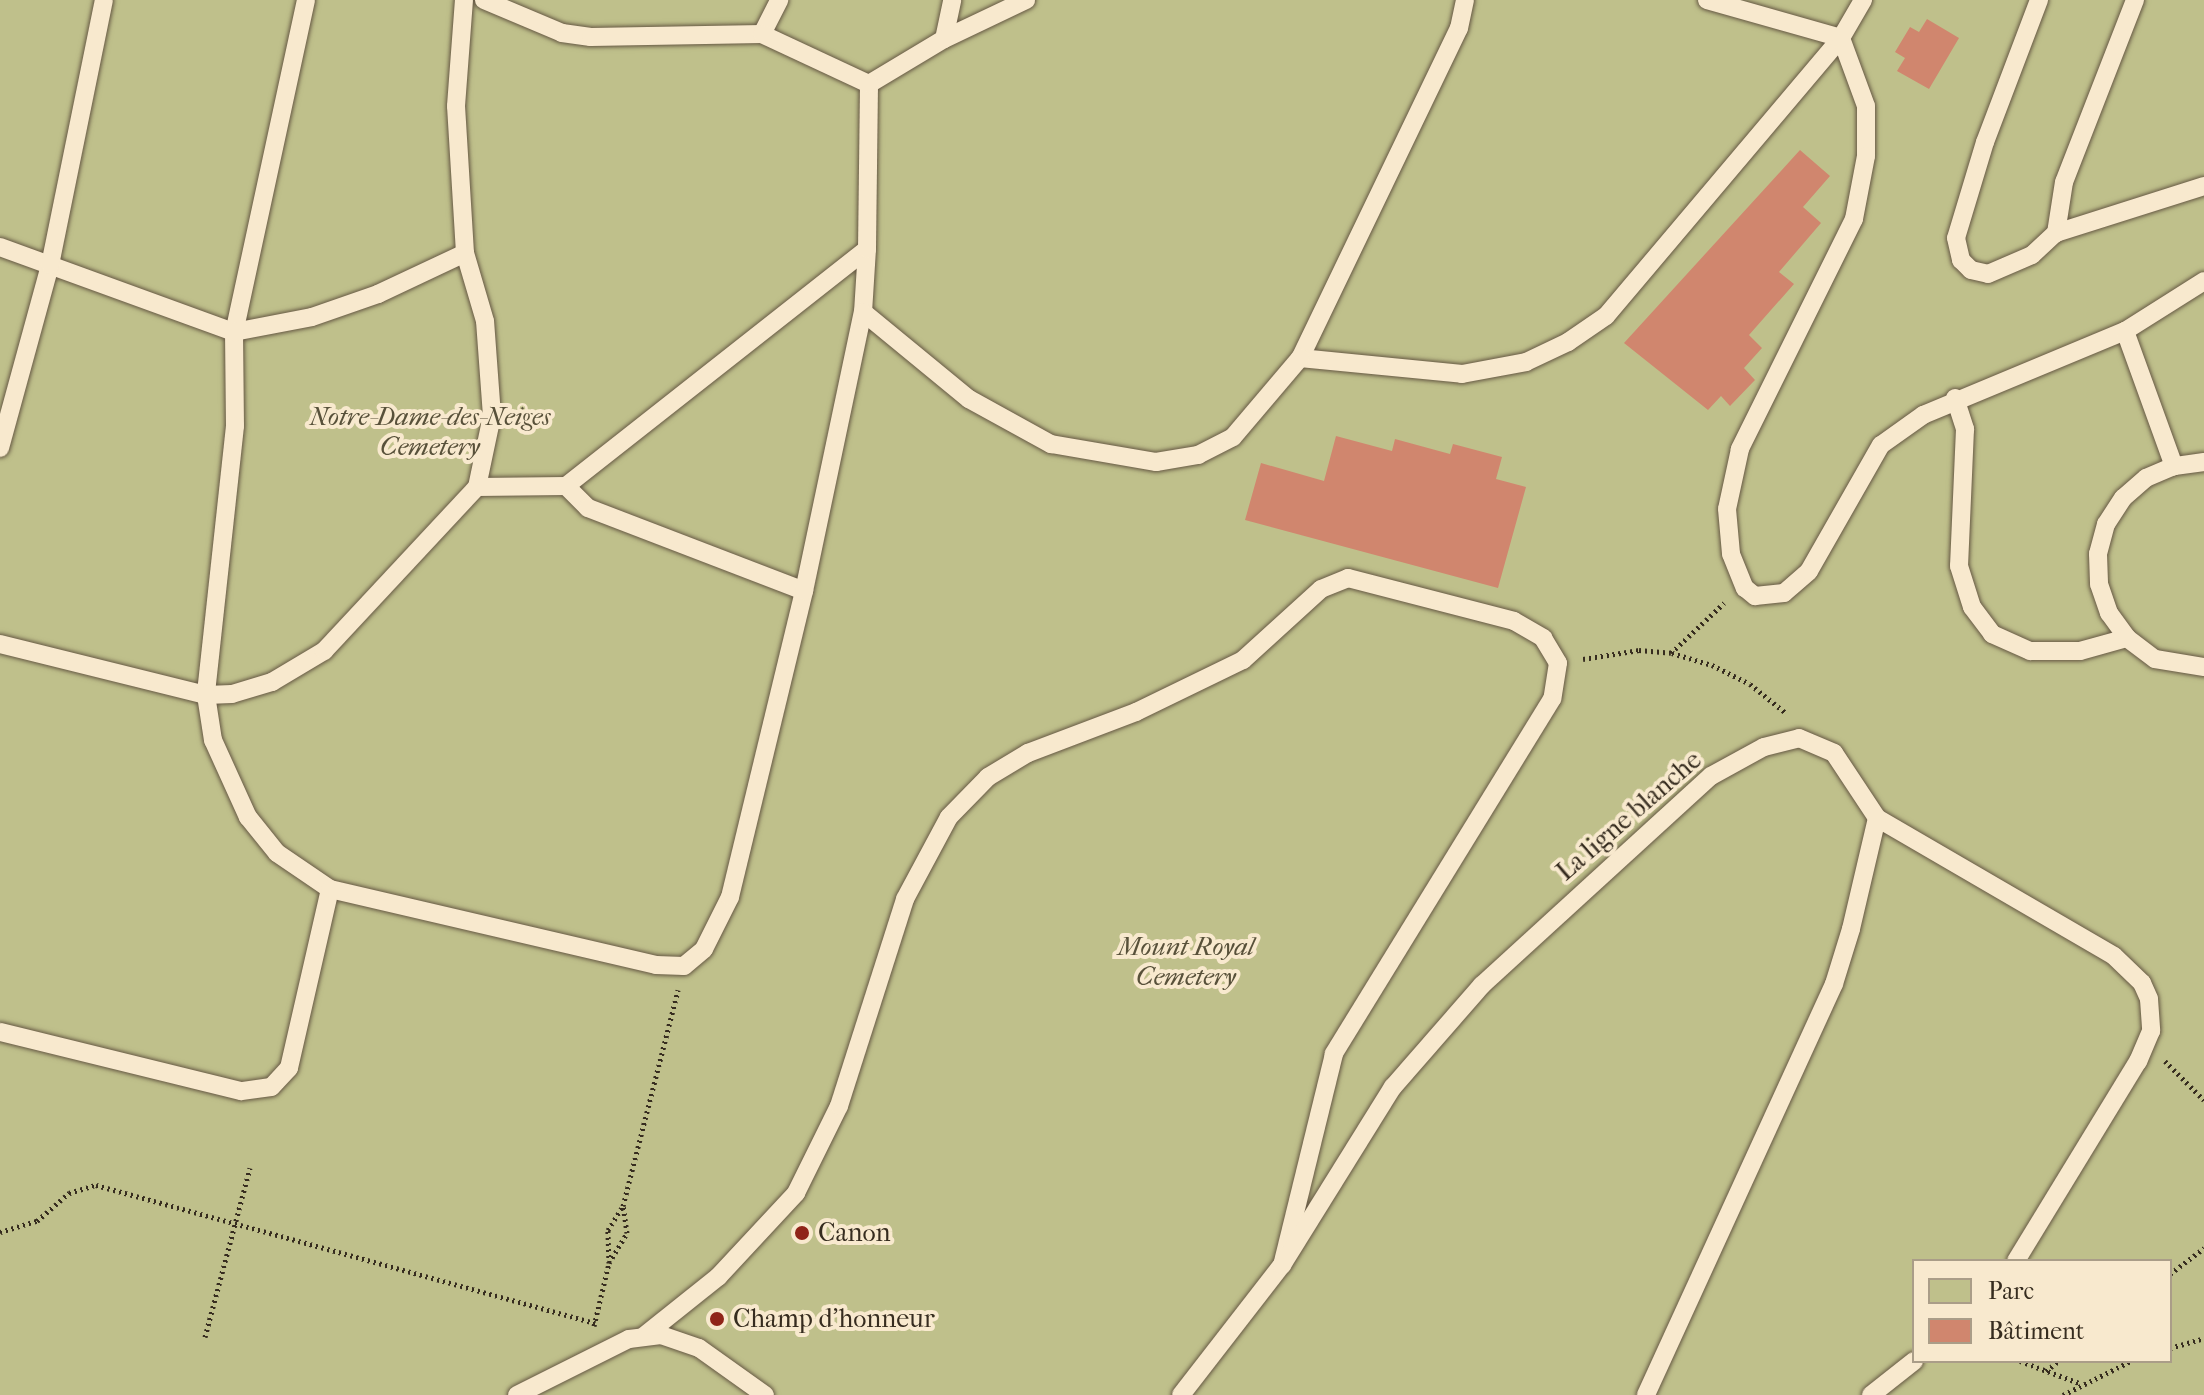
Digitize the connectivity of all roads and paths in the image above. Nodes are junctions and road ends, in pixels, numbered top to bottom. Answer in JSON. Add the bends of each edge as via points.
{"nodes":[{"id":1,"x":104,"y":0,"type":"edge"},
{"id":2,"x":306,"y":0,"type":"edge"},
{"id":3,"x":464,"y":0,"type":"edge"},
{"id":4,"x":484,"y":0,"type":"edge"},
{"id":5,"x":779,"y":0,"type":"edge"},
{"id":6,"x":952,"y":0,"type":"edge"},
{"id":7,"x":1026,"y":0,"type":"edge"},
{"id":8,"x":1465,"y":0,"type":"edge"},
{"id":9,"x":1707,"y":0,"type":"edge"},
{"id":10,"x":1863,"y":0,"type":"edge"},
{"id":11,"x":2039,"y":0,"type":"edge"},
{"id":12,"x":2135,"y":0,"type":"edge"},
{"id":13,"x":762,"y":34,"type":"junction"},
{"id":14,"x":1841,"y":38,"type":"junction"},
{"id":15,"x":944,"y":39,"type":"junction"},
{"id":16,"x":869,"y":84,"type":"junction"},
{"id":17,"x":2204,"y":186,"type":"edge"},
{"id":18,"x":2056,"y":233,"type":"junction"},
{"id":19,"x":0,"y":247,"type":"edge"},
{"id":20,"x":867,"y":249,"type":"junction"},
{"id":21,"x":465,"y":253,"type":"junction"},
{"id":22,"x":50,"y":265,"type":"junction"},
{"id":23,"x":2204,"y":281,"type":"edge"},
{"id":24,"x":863,"y":312,"type":"junction"},
{"id":25,"x":2125,"y":331,"type":"junction"},
{"id":26,"x":234,"y":332,"type":"junction"},
{"id":27,"x":1300,"y":358,"type":"junction"},
{"id":28,"x":1955,"y":398,"type":"junction"},
{"id":29,"x":0,"y":448,"type":"edge"},
{"id":30,"x":2204,"y":462,"type":"edge"},
{"id":31,"x":2174,"y":466,"type":"junction"},
{"id":32,"x":566,"y":486,"type":"junction"},
{"id":33,"x":477,"y":487,"type":"junction"},
{"id":34,"x":1745,"y":588,"type":"junction"},
{"id":35,"x":804,"y":591,"type":"junction"},
{"id":36,"x":2127,"y":638,"type":"junction"},
{"id":37,"x":0,"y":644,"type":"edge"},
{"id":38,"x":1671,"y":653,"type":"junction"},
{"id":39,"x":1558,"y":663,"type":"junction"},
{"id":40,"x":2204,"y":667,"type":"edge"},
{"id":41,"x":206,"y":695,"type":"junction"},
{"id":42,"x":1799,"y":738,"type":"junction"},
{"id":43,"x":1877,"y":818,"type":"junction"},
{"id":44,"x":330,"y":889,"type":"junction"},
{"id":45,"x":684,"y":966,"type":"junction"},
{"id":46,"x":0,"y":1032,"type":"edge"},
{"id":47,"x":2145,"y":1046,"type":"junction"},
{"id":48,"x":2204,"y":1100,"type":"edge"},
{"id":49,"x":250,"y":1168,"type":"dead end"},
{"id":50,"x":623,"y":1206,"type":"junction"},
{"id":51,"x":235,"y":1224,"type":"junction"},
{"id":52,"x":0,"y":1232,"type":"edge"},
{"id":53,"x":2204,"y":1241,"type":"edge"},
{"id":54,"x":2204,"y":1249,"type":"edge"},
{"id":55,"x":2017,"y":1259,"type":"edge"},
{"id":56,"x":609,"y":1263,"type":"junction"},
{"id":57,"x":1282,"y":1265,"type":"junction"},
{"id":58,"x":2172,"y":1273,"type":"edge"},
{"id":59,"x":644,"y":1336,"type":"junction"},
{"id":60,"x":205,"y":1337,"type":"dead end"},
{"id":61,"x":2204,"y":1338,"type":"edge"},
{"id":62,"x":2172,"y":1347,"type":"edge"},
{"id":63,"x":1912,"y":1363,"type":"edge"},
{"id":64,"x":2025,"y":1363,"type":"edge"},
{"id":65,"x":2056,"y":1363,"type":"edge"},
{"id":66,"x":2126,"y":1363,"type":"edge"},
{"id":67,"x":2046,"y":1371,"type":"junction"},
{"id":68,"x":2079,"y":1384,"type":"junction"},
{"id":69,"x":517,"y":1395,"type":"edge"},
{"id":70,"x":765,"y":1395,"type":"edge"},
{"id":71,"x":1181,"y":1395,"type":"edge"},
{"id":72,"x":1646,"y":1395,"type":"edge"},
{"id":73,"x":1871,"y":1395,"type":"edge"},
{"id":74,"x":2063,"y":1395,"type":"edge"}],
"edges":[{"from":1,"to":22,"type":"lane"},
{"from":2,"to":26,"type":"lane"},
{"from":3,"to":21,"type":"lane","via":[[456,106]]},
{"from":4,"to":13,"type":"lane","via":[[562,33],[591,37]]},
{"from":5,"to":13,"type":"lane"},
{"from":6,"to":15,"type":"lane"},
{"from":7,"to":15,"type":"lane"},
{"from":8,"to":27,"type":"lane","via":[[1459,28]]},
{"from":9,"to":14,"type":"lane"},
{"from":10,"to":14,"type":"lane"},
{"from":11,"to":18,"type":"lane","via":[[1981,154],[1956,238],[1961,260],[1971,270],[1988,274],[2032,255]]},
{"from":12,"to":18,"type":"lane","via":[[2064,182]]},
{"from":13,"to":16,"type":"lane"},
{"from":14,"to":27,"type":"lane","via":[[1606,316],[1568,342],[1526,362],[1462,374]]},
{"from":14,"to":34,"type":"lane","via":[[1866,106],[1866,156],[1854,219],[1740,449],[1727,509],[1731,554]]},
{"from":15,"to":16,"type":"lane"},
{"from":16,"to":20,"type":"lane"},
{"from":17,"to":18,"type":"lane"},
{"from":19,"to":22,"type":"lane"},
{"from":20,"to":24,"type":"lane"},
{"from":20,"to":32,"type":"lane"},
{"from":21,"to":26,"type":"lane","via":[[378,294],[312,317]]},
{"from":21,"to":33,"type":"lane","via":[[485,321],[492,416]]},
{"from":22,"to":26,"type":"lane"},
{"from":22,"to":29,"type":"lane"},
{"from":23,"to":25,"type":"lane"},
{"from":24,"to":27,"type":"lane","via":[[969,399],[1051,444],[1156,462],[1198,455],[1233,437]]},
{"from":24,"to":35,"type":"lane"},
{"from":25,"to":28,"type":"lane"},
{"from":25,"to":31,"type":"lane"},
{"from":26,"to":41,"type":"lane","via":[[235,426]]},
{"from":28,"to":34,"type":"lane","via":[[1881,445],[1809,571],[1770,598]]},
{"from":28,"to":36,"type":"lane","via":[[1965,429],[1959,566],[1972,607],[1992,634],[2030,651],[2080,651]]},
{"from":30,"to":31,"type":"lane"},
{"from":31,"to":36,"type":"lane","via":[[2146,478],[2123,498],[2106,524],[2098,554],[2099,584],[2109,613]]},
{"from":32,"to":33,"type":"lane"},
{"from":32,"to":35,"type":"lane","via":[[588,508]]},
{"from":33,"to":41,"type":"lane","via":[[324,651],[272,682],[232,694]]},
{"from":34,"to":38,"type":"path","via":[[1703,619]]},
{"from":35,"to":45,"type":"lane","via":[[730,897],[704,949]]},
{"from":36,"to":40,"type":"lane","via":[[2155,659]]},
{"from":37,"to":41,"type":"lane"},
{"from":38,"to":39,"type":"path","via":[[1639,650]]},
{"from":38,"to":42,"type":"path","via":[[1750,684],[1786,713]]},
{"from":39,"to":57,"type":"lane","via":[[1552,699],[1334,1054]]},
{"from":39,"to":59,"type":"lane","via":[[1543,638],[1514,621],[1348,578],[1321,589],[1243,660],[1136,712],[1028,753],[988,777],[949,817],[921,863],[839,1106],[796,1193],[718,1277]]},
{"from":41,"to":44,"type":"lane","via":[[213,740],[248,817],[277,853]]},
{"from":42,"to":43,"type":"lane","via":[[1834,753]]},
{"from":42,"to":57,"type":"lane","name":"La ligne blanche","via":[[1764,747],[1711,776],[1482,985],[1393,1087]]},
{"from":43,"to":47,"type":"lane","via":[[2114,956],[2142,983],[2149,999],[2151,1031]]},
{"from":43,"to":72,"type":"lane","via":[[1834,984]]},
{"from":44,"to":45,"type":"lane","via":[[656,965]]},
{"from":44,"to":46,"type":"lane","via":[[289,1068],[271,1087],[241,1091]]},
{"from":45,"to":50,"type":"path"},
{"from":47,"to":48,"type":"path","via":[[2175,1068]]},
{"from":47,"to":55,"type":"lane"},
{"from":49,"to":51,"type":"path"},
{"from":50,"to":56,"type":"path","via":[[608,1230]]},
{"from":50,"to":56,"type":"path","via":[[627,1233]]},
{"from":51,"to":52,"type":"path","via":[[96,1185],[69,1193],[37,1221]]},
{"from":51,"to":56,"type":"path","via":[[595,1323]]},
{"from":51,"to":60,"type":"path"},
{"from":53,"to":54,"type":"path"},
{"from":54,"to":58,"type":"path"},
{"from":57,"to":71,"type":"lane","name":"La ligne blanche"},
{"from":59,"to":69,"type":"lane"},
{"from":59,"to":70,"type":"lane","via":[[678,1338],[699,1348]]},
{"from":61,"to":62,"type":"path"},
{"from":63,"to":73,"type":"lane"},
{"from":64,"to":67,"type":"path"},
{"from":65,"to":67,"type":"path"},
{"from":66,"to":68,"type":"path"},
{"from":67,"to":68,"type":"path"},
{"from":68,"to":74,"type":"path"}]}
